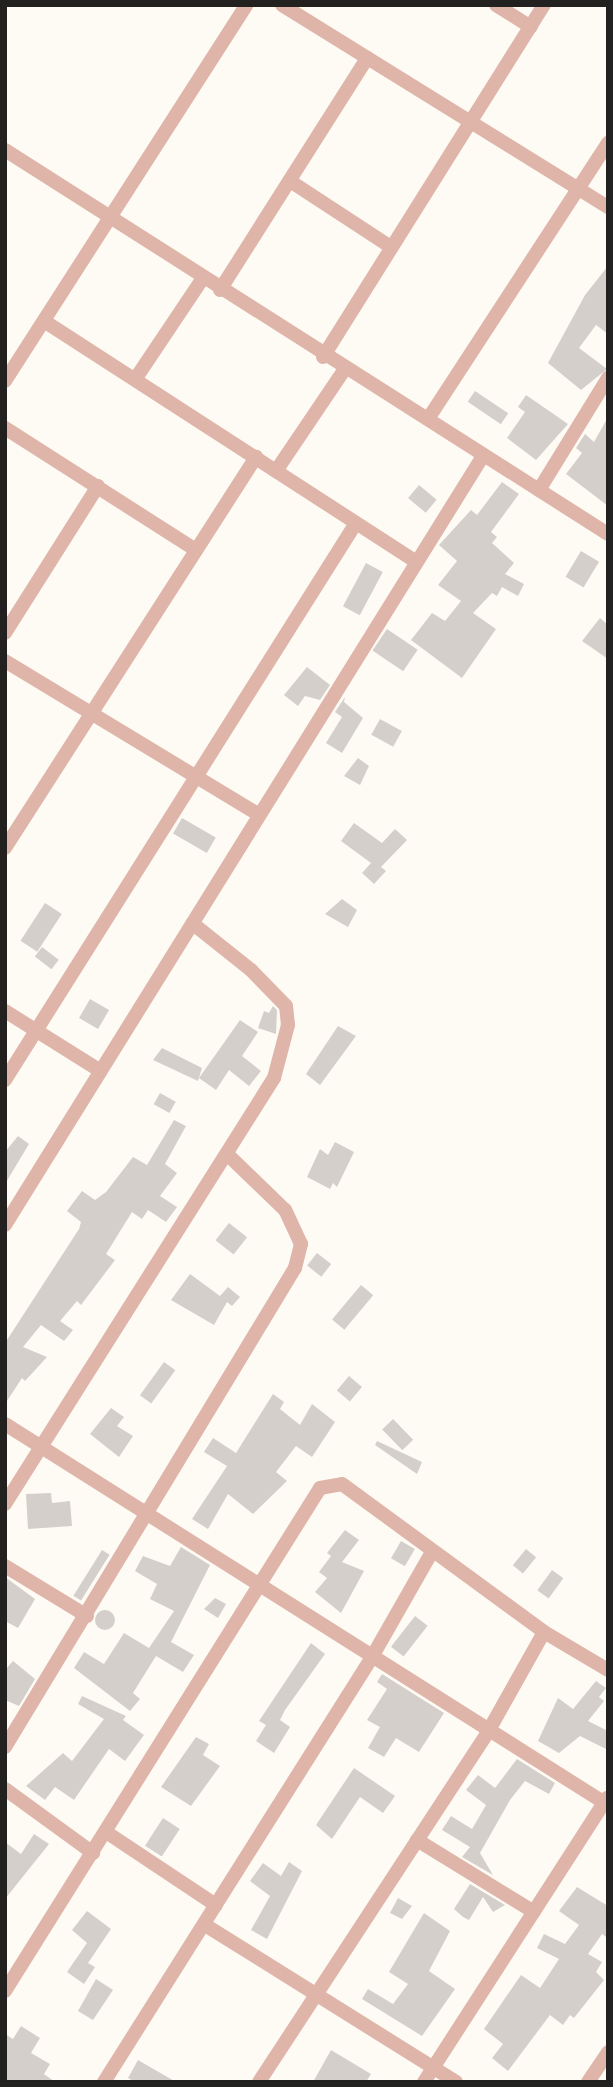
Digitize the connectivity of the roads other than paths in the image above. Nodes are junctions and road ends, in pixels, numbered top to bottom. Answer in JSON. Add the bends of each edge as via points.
{"nodes":[{"id":1,"x":246,"y":5,"type":"edge"},
{"id":2,"x":282,"y":5,"type":"edge"},
{"id":3,"x":496,"y":5,"type":"edge"},
{"id":4,"x":544,"y":5,"type":"edge"},
{"id":5,"x":531,"y":27,"type":"junction"},
{"id":6,"x":367,"y":58,"type":"junction"},
{"id":7,"x":474,"y":121,"type":"junction"},
{"id":8,"x":608,"y":143,"type":"edge"},
{"id":9,"x":5,"y":150,"type":"edge"},
{"id":10,"x":290,"y":181,"type":"junction"},
{"id":11,"x":580,"y":187,"type":"junction"},
{"id":12,"x":608,"y":207,"type":"edge"},
{"id":13,"x":108,"y":216,"type":"junction"},
{"id":14,"x":391,"y":247,"type":"junction"},
{"id":15,"x":202,"y":278,"type":"junction"},
{"id":16,"x":220,"y":290,"type":"junction"},
{"id":17,"x":44,"y":321,"type":"junction"},
{"id":18,"x":323,"y":357,"type":"junction"},
{"id":19,"x":344,"y":370,"type":"junction"},
{"id":20,"x":136,"y":378,"type":"junction"},
{"id":21,"x":608,"y":378,"type":"edge"},
{"id":22,"x":5,"y":381,"type":"edge"},
{"id":23,"x":428,"y":419,"type":"junction"},
{"id":24,"x":5,"y":428,"type":"edge"},
{"id":25,"x":483,"y":456,"type":"junction"},
{"id":26,"x":256,"y":457,"type":"junction"},
{"id":27,"x":276,"y":471,"type":"junction"},
{"id":28,"x":98,"y":486,"type":"junction"},
{"id":29,"x":539,"y":490,"type":"junction"},
{"id":30,"x":356,"y":523,"type":"junction"},
{"id":31,"x":608,"y":534,"type":"edge"},
{"id":32,"x":194,"y":550,"type":"junction"},
{"id":33,"x":416,"y":562,"type":"junction"},
{"id":34,"x":5,"y":633,"type":"edge"},
{"id":35,"x":5,"y":661,"type":"edge"},
{"id":36,"x":93,"y":713,"type":"junction"},
{"id":37,"x":192,"y":779,"type":"junction"},
{"id":38,"x":259,"y":816,"type":"junction"},
{"id":39,"x":5,"y":848,"type":"edge"},
{"id":40,"x":192,"y":923,"type":"junction"},
{"id":41,"x":5,"y":1011,"type":"edge"},
{"id":42,"x":36,"y":1031,"type":"junction"},
{"id":43,"x":99,"y":1070,"type":"junction"},
{"id":44,"x":5,"y":1080,"type":"edge"},
{"id":45,"x":228,"y":1155,"type":"junction"},
{"id":46,"x":5,"y":1225,"type":"edge"},
{"id":47,"x":5,"y":1424,"type":"edge"},
{"id":48,"x":41,"y":1446,"type":"junction"},
{"id":49,"x":5,"y":1504,"type":"edge"},
{"id":50,"x":151,"y":1513,"type":"junction"},
{"id":51,"x":432,"y":1552,"type":"junction"},
{"id":52,"x":5,"y":1566,"type":"edge"},
{"id":53,"x":262,"y":1584,"type":"junction"},
{"id":54,"x":87,"y":1616,"type":"junction"},
{"id":55,"x":544,"y":1632,"type":"junction"},
{"id":56,"x":372,"y":1657,"type":"junction"},
{"id":57,"x":608,"y":1670,"type":"edge"},
{"id":58,"x":489,"y":1730,"type":"junction"},
{"id":59,"x":5,"y":1747,"type":"edge"},
{"id":60,"x":5,"y":1789,"type":"edge"},
{"id":61,"x":606,"y":1802,"type":"edge"},
{"id":62,"x":106,"y":1832,"type":"junction"},
{"id":63,"x":417,"y":1840,"type":"junction"},
{"id":64,"x":93,"y":1853,"type":"junction"},
{"id":65,"x":216,"y":1905,"type":"junction"},
{"id":66,"x":534,"y":1912,"type":"junction"},
{"id":67,"x":205,"y":1925,"type":"junction"},
{"id":68,"x":5,"y":1991,"type":"edge"},
{"id":69,"x":314,"y":1996,"type":"junction"},
{"id":70,"x":608,"y":2052,"type":"edge"},
{"id":71,"x":433,"y":2067,"type":"junction"},
{"id":72,"x":104,"y":2082,"type":"edge"},
{"id":73,"x":259,"y":2082,"type":"edge"},
{"id":74,"x":424,"y":2082,"type":"edge"},
{"id":75,"x":456,"y":2082,"type":"edge"},
{"id":76,"x":588,"y":2082,"type":"edge"}],
"edges":[{"from":1,"to":13,"type":"street"},
{"from":2,"to":6,"type":"street"},
{"from":3,"to":5,"type":"street"},
{"from":4,"to":5,"type":"street"},
{"from":5,"to":7,"type":"street"},
{"from":6,"to":7,"type":"street"},
{"from":6,"to":10,"type":"street"},
{"from":7,"to":11,"type":"street"},
{"from":7,"to":14,"type":"street"},
{"from":8,"to":11,"type":"street"},
{"from":9,"to":13,"type":"street"},
{"from":10,"to":14,"type":"street"},
{"from":10,"to":16,"type":"street"},
{"from":11,"to":12,"type":"street"},
{"from":11,"to":23,"type":"street"},
{"from":13,"to":15,"type":"street"},
{"from":13,"to":17,"type":"street"},
{"from":14,"to":18,"type":"street"},
{"from":15,"to":16,"type":"street"},
{"from":15,"to":20,"type":"street"},
{"from":16,"to":18,"type":"street"},
{"from":17,"to":20,"type":"street"},
{"from":17,"to":22,"type":"street"},
{"from":18,"to":19,"type":"street"},
{"from":19,"to":23,"type":"street"},
{"from":19,"to":27,"type":"street"},
{"from":20,"to":26,"type":"street"},
{"from":21,"to":29,"type":"street"},
{"from":23,"to":25,"type":"street"},
{"from":24,"to":28,"type":"street"},
{"from":25,"to":29,"type":"street"},
{"from":25,"to":33,"type":"street"},
{"from":26,"to":27,"type":"street"},
{"from":26,"to":32,"type":"street"},
{"from":27,"to":30,"type":"street"},
{"from":28,"to":32,"type":"street"},
{"from":28,"to":34,"type":"street"},
{"from":29,"to":31,"type":"street"},
{"from":30,"to":33,"type":"street"},
{"from":30,"to":37,"type":"street"},
{"from":32,"to":36,"type":"street"},
{"from":33,"to":38,"type":"street"},
{"from":35,"to":36,"type":"street"},
{"from":36,"to":37,"type":"street"},
{"from":36,"to":39,"type":"street"},
{"from":37,"to":38,"type":"street"},
{"from":37,"to":42,"type":"street"},
{"from":38,"to":40,"type":"street"},
{"from":40,"to":43,"type":"street"},
{"from":40,"to":45,"type":"street","via":[[251,970],[286,1006],[288,1025],[274,1078]]},
{"from":41,"to":42,"type":"street"},
{"from":42,"to":43,"type":"street"},
{"from":42,"to":44,"type":"street"},
{"from":43,"to":46,"type":"street"},
{"from":45,"to":48,"type":"street"},
{"from":45,"to":50,"type":"street","via":[[285,1210],[301,1244],[295,1268]]},
{"from":47,"to":48,"type":"street"},
{"from":48,"to":49,"type":"street"},
{"from":48,"to":50,"type":"street"},
{"from":50,"to":53,"type":"street"},
{"from":50,"to":54,"type":"street"},
{"from":51,"to":53,"type":"street","via":[[342,1484],[331,1482],[320,1488]]},
{"from":51,"to":55,"type":"street"},
{"from":51,"to":56,"type":"street"},
{"from":52,"to":54,"type":"street"},
{"from":53,"to":56,"type":"street"},
{"from":53,"to":62,"type":"street"},
{"from":54,"to":59,"type":"street"},
{"from":55,"to":57,"type":"street"},
{"from":55,"to":58,"type":"street"},
{"from":56,"to":58,"type":"street"},
{"from":56,"to":65,"type":"street"},
{"from":58,"to":61,"type":"street"},
{"from":58,"to":63,"type":"street"},
{"from":60,"to":64,"type":"street"},
{"from":61,"to":66,"type":"street"},
{"from":62,"to":64,"type":"street"},
{"from":62,"to":65,"type":"street"},
{"from":63,"to":66,"type":"street"},
{"from":63,"to":69,"type":"street"},
{"from":64,"to":68,"type":"street"},
{"from":65,"to":67,"type":"street"},
{"from":66,"to":71,"type":"street"},
{"from":67,"to":69,"type":"street"},
{"from":67,"to":72,"type":"street"},
{"from":69,"to":71,"type":"street"},
{"from":69,"to":73,"type":"street"},
{"from":70,"to":76,"type":"street"},
{"from":71,"to":74,"type":"street"},
{"from":71,"to":75,"type":"street"}]}
